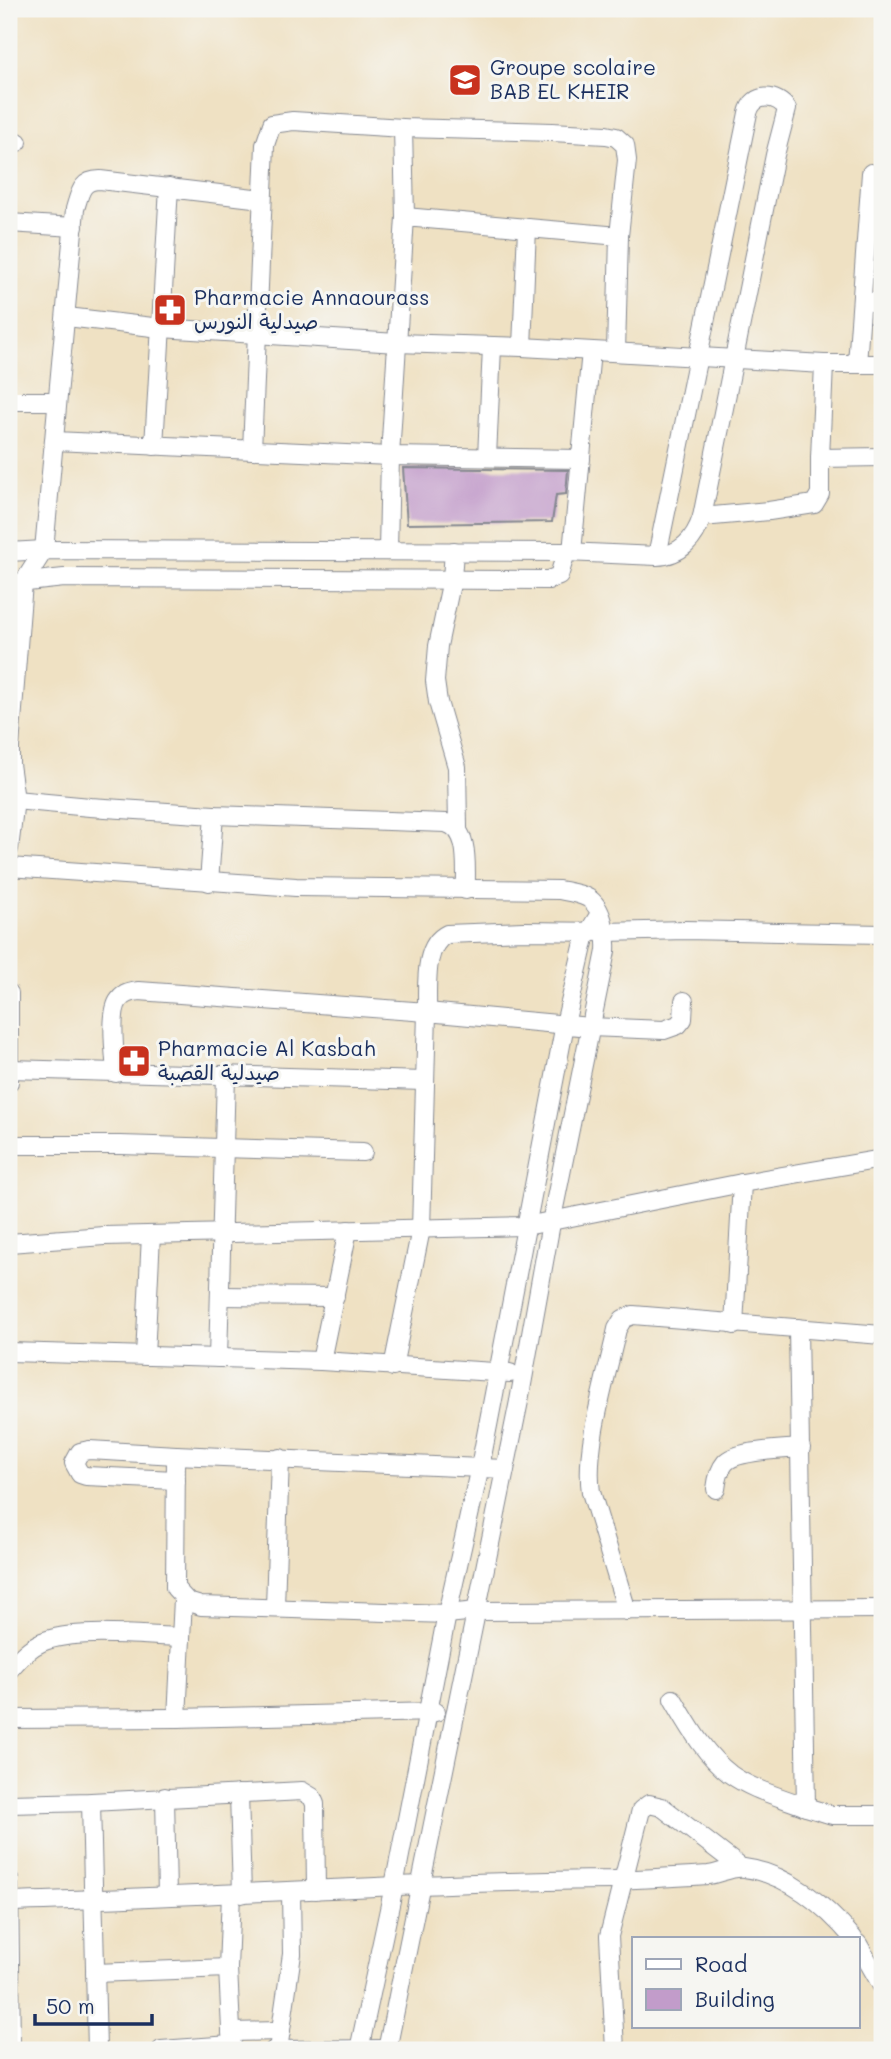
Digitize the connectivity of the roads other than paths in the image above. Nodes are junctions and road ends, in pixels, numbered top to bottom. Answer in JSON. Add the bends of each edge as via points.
{"nodes":[{"id":1,"x":403,"y":128,"type":"junction"},
{"id":2,"x":871,"y":173,"type":"dead end"},
{"id":3,"x":169,"y":187,"type":"junction"},
{"id":4,"x":262,"y":200,"type":"junction"},
{"id":5,"x":405,"y":217,"type":"junction"},
{"id":6,"x":9,"y":223,"type":"edge"},
{"id":7,"x":74,"y":227,"type":"junction"},
{"id":8,"x":527,"y":228,"type":"junction"},
{"id":9,"x":619,"y":236,"type":"junction"},
{"id":10,"x":862,"y":301,"type":"junction"},
{"id":11,"x":882,"y":303,"type":"edge"},
{"id":12,"x":67,"y":317,"type":"junction"},
{"id":13,"x":161,"y":328,"type":"junction"},
{"id":14,"x":258,"y":334,"type":"junction"},
{"id":15,"x":397,"y":344,"type":"junction"},
{"id":16,"x":492,"y":347,"type":"junction"},
{"id":17,"x":522,"y":347,"type":"junction"},
{"id":18,"x":591,"y":351,"type":"junction"},
{"id":19,"x":616,"y":352,"type":"junction"},
{"id":20,"x":698,"y":356,"type":"junction"},
{"id":21,"x":733,"y":359,"type":"junction"},
{"id":22,"x":824,"y":364,"type":"junction"},
{"id":23,"x":858,"y":364,"type":"junction"},
{"id":24,"x":882,"y":364,"type":"edge"},
{"id":25,"x":9,"y":401,"type":"edge"},
{"id":26,"x":57,"y":401,"type":"junction"},
{"id":27,"x":54,"y":441,"type":"junction"},
{"id":28,"x":154,"y":446,"type":"junction"},
{"id":29,"x":252,"y":450,"type":"junction"},
{"id":30,"x":390,"y":456,"type":"junction"},
{"id":31,"x":487,"y":457,"type":"junction"},
{"id":32,"x":882,"y":457,"type":"edge"},
{"id":33,"x":820,"y":458,"type":"junction"},
{"id":34,"x":581,"y":459,"type":"junction"},
{"id":35,"x":702,"y":517,"type":"junction"},
{"id":36,"x":44,"y":550,"type":"junction"},
{"id":37,"x":388,"y":551,"type":"junction"},
{"id":38,"x":454,"y":551,"type":"junction"},
{"id":39,"x":9,"y":552,"type":"edge"},
{"id":40,"x":569,"y":552,"type":"junction"},
{"id":41,"x":657,"y":556,"type":"junction"},
{"id":42,"x":452,"y":579,"type":"junction"},
{"id":43,"x":16,"y":583,"type":"edge"},
{"id":44,"x":15,"y":800,"type":"junction"},
{"id":45,"x":214,"y":815,"type":"junction"},
{"id":46,"x":458,"y":828,"type":"junction"},
{"id":47,"x":10,"y":838,"type":"edge"},
{"id":48,"x":9,"y":867,"type":"edge"},
{"id":49,"x":209,"y":882,"type":"junction"},
{"id":50,"x":466,"y":890,"type":"junction"},
{"id":51,"x":599,"y":915,"type":"junction"},
{"id":52,"x":588,"y":931,"type":"junction"},
{"id":53,"x":606,"y":932,"type":"junction"},
{"id":54,"x":882,"y":934,"type":"edge"},
{"id":55,"x":9,"y":993,"type":"edge"},
{"id":56,"x":684,"y":1001,"type":"dead end"},
{"id":57,"x":427,"y":1012,"type":"junction"},
{"id":58,"x":565,"y":1024,"type":"junction"},
{"id":59,"x":590,"y":1027,"type":"junction"},
{"id":60,"x":9,"y":1050,"type":"edge"},
{"id":61,"x":116,"y":1073,"type":"junction"},
{"id":62,"x":226,"y":1075,"type":"junction"},
{"id":63,"x":9,"y":1076,"type":"edge"},
{"id":64,"x":424,"y":1081,"type":"junction"},
{"id":65,"x":9,"y":1145,"type":"edge"},
{"id":66,"x":222,"y":1148,"type":"junction"},
{"id":67,"x":363,"y":1152,"type":"dead end"},
{"id":68,"x":882,"y":1159,"type":"edge"},
{"id":69,"x":742,"y":1182,"type":"junction"},
{"id":70,"x":551,"y":1223,"type":"junction"},
{"id":71,"x":526,"y":1226,"type":"junction"},
{"id":72,"x":421,"y":1229,"type":"junction"},
{"id":73,"x":348,"y":1230,"type":"junction"},
{"id":74,"x":220,"y":1234,"type":"junction"},
{"id":75,"x":151,"y":1235,"type":"junction"},
{"id":76,"x":9,"y":1243,"type":"edge"},
{"id":77,"x":221,"y":1296,"type":"junction"},
{"id":78,"x":335,"y":1297,"type":"junction"},
{"id":79,"x":734,"y":1325,"type":"junction"},
{"id":80,"x":798,"y":1328,"type":"junction"},
{"id":81,"x":882,"y":1335,"type":"edge"},
{"id":82,"x":9,"y":1352,"type":"edge"},
{"id":83,"x":145,"y":1356,"type":"junction"},
{"id":84,"x":218,"y":1358,"type":"junction"},
{"id":85,"x":321,"y":1361,"type":"junction"},
{"id":86,"x":393,"y":1367,"type":"junction"},
{"id":87,"x":499,"y":1372,"type":"junction"},
{"id":88,"x":524,"y":1374,"type":"junction"},
{"id":89,"x":801,"y":1448,"type":"junction"},
{"id":90,"x":176,"y":1455,"type":"junction"},
{"id":91,"x":280,"y":1458,"type":"junction"},
{"id":92,"x":481,"y":1467,"type":"junction"},
{"id":93,"x":505,"y":1469,"type":"junction"},
{"id":94,"x":176,"y":1480,"type":"junction"},
{"id":95,"x":716,"y":1489,"type":"dead end"},
{"id":96,"x":183,"y":1599,"type":"junction"},
{"id":97,"x":275,"y":1607,"type":"junction"},
{"id":98,"x":804,"y":1608,"type":"junction"},
{"id":99,"x":882,"y":1609,"type":"edge"},
{"id":100,"x":477,"y":1611,"type":"junction"},
{"id":101,"x":627,"y":1611,"type":"junction"},
{"id":102,"x":447,"y":1614,"type":"junction"},
{"id":103,"x":181,"y":1637,"type":"junction"},
{"id":104,"x":9,"y":1670,"type":"edge"},
{"id":105,"x":673,"y":1699,"type":"dead end"},
{"id":106,"x":427,"y":1712,"type":"junction"},
{"id":107,"x":455,"y":1713,"type":"junction"},
{"id":108,"x":177,"y":1718,"type":"junction"},
{"id":109,"x":9,"y":1719,"type":"edge"},
{"id":110,"x":239,"y":1794,"type":"junction"},
{"id":111,"x":165,"y":1797,"type":"junction"},
{"id":112,"x":91,"y":1802,"type":"junction"},
{"id":113,"x":9,"y":1804,"type":"edge"},
{"id":114,"x":806,"y":1807,"type":"junction"},
{"id":115,"x":882,"y":1815,"type":"edge"},
{"id":116,"x":740,"y":1867,"type":"junction"},
{"id":117,"x":9,"y":1879,"type":"edge"},
{"id":118,"x":623,"y":1880,"type":"junction"},
{"id":119,"x":421,"y":1885,"type":"junction"},
{"id":120,"x":394,"y":1886,"type":"junction"},
{"id":121,"x":316,"y":1890,"type":"junction"},
{"id":122,"x":291,"y":1892,"type":"junction"},
{"id":123,"x":236,"y":1894,"type":"junction"},
{"id":124,"x":167,"y":1896,"type":"junction"},
{"id":125,"x":93,"y":1900,"type":"junction"},
{"id":126,"x":9,"y":1902,"type":"edge"},
{"id":127,"x":852,"y":1937,"type":"edge"},
{"id":128,"x":860,"y":1947,"type":"edge"},
{"id":129,"x":228,"y":1968,"type":"junction"},
{"id":130,"x":95,"y":1973,"type":"junction"},
{"id":131,"x":882,"y":1986,"type":"edge"},
{"id":132,"x":281,"y":2031,"type":"junction"},
{"id":133,"x":231,"y":2042,"type":"edge"},
{"id":134,"x":10,"y":2047,"type":"edge"},
{"id":135,"x":97,"y":2050,"type":"edge"},
{"id":136,"x":161,"y":2050,"type":"edge"},
{"id":137,"x":276,"y":2050,"type":"edge"},
{"id":138,"x":359,"y":2050,"type":"edge"},
{"id":139,"x":387,"y":2050,"type":"edge"},
{"id":140,"x":615,"y":2050,"type":"edge"}],
"edges":[{"from":1,"to":4,"type":"street","via":[[275,122],[265,145]]},
{"from":1,"to":5,"type":"street"},
{"from":1,"to":9,"type":"street","via":[[616,137],[625,145],[627,160]]},
{"from":2,"to":10,"type":"street"},
{"from":3,"to":4,"type":"street"},
{"from":3,"to":7,"type":"street","via":[[88,181],[81,188]]},
{"from":3,"to":13,"type":"street"},
{"from":4,"to":14,"type":"street"},
{"from":5,"to":8,"type":"street"},
{"from":5,"to":15,"type":"street"},
{"from":6,"to":7,"type":"street"},
{"from":7,"to":12,"type":"street"},
{"from":8,"to":9,"type":"street"},
{"from":8,"to":17,"type":"street"},
{"from":9,"to":19,"type":"street"},
{"from":10,"to":11,"type":"street"},
{"from":10,"to":23,"type":"street"},
{"from":12,"to":13,"type":"street"},
{"from":12,"to":26,"type":"street"},
{"from":13,"to":14,"type":"street"},
{"from":13,"to":28,"type":"street"},
{"from":14,"to":15,"type":"street"},
{"from":14,"to":29,"type":"street"},
{"from":15,"to":16,"type":"street"},
{"from":15,"to":30,"type":"street"},
{"from":16,"to":17,"type":"street"},
{"from":16,"to":31,"type":"street"},
{"from":17,"to":18,"type":"street"},
{"from":18,"to":19,"type":"street"},
{"from":18,"to":34,"type":"street"},
{"from":19,"to":20,"type":"street"},
{"from":20,"to":21,"type":"street"},
{"from":20,"to":21,"type":"street","via":[[748,113],[753,101],[765,98],[787,109]]},
{"from":20,"to":41,"type":"street"},
{"from":21,"to":22,"type":"street"},
{"from":21,"to":35,"type":"street"},
{"from":22,"to":23,"type":"street"},
{"from":22,"to":33,"type":"street"},
{"from":23,"to":24,"type":"street"},
{"from":25,"to":26,"type":"street"},
{"from":26,"to":27,"type":"street"},
{"from":27,"to":28,"type":"street"},
{"from":27,"to":36,"type":"street"},
{"from":28,"to":29,"type":"street"},
{"from":29,"to":30,"type":"street"},
{"from":30,"to":31,"type":"street"},
{"from":30,"to":37,"type":"street"},
{"from":31,"to":34,"type":"street"},
{"from":32,"to":33,"type":"street"},
{"from":33,"to":35,"type":"street","via":[[820,494],[814,504]]},
{"from":34,"to":40,"type":"street"},
{"from":35,"to":41,"type":"street","via":[[689,543]]},
{"from":36,"to":37,"type":"street"},
{"from":36,"to":39,"type":"street"},
{"from":36,"to":43,"type":"street"},
{"from":37,"to":38,"type":"street"},
{"from":38,"to":40,"type":"street"},
{"from":38,"to":42,"type":"street"},
{"from":40,"to":41,"type":"street"},
{"from":40,"to":42,"type":"street","via":[[554,579]]},
{"from":42,"to":43,"type":"street","via":[[64,578]]},
{"from":42,"to":46,"type":"street","via":[[435,681],[457,767]]},
{"from":43,"to":44,"type":"street","via":[[10,747]]},
{"from":44,"to":45,"type":"street"},
{"from":44,"to":47,"type":"street"},
{"from":45,"to":46,"type":"street","via":[[446,823]]},
{"from":45,"to":49,"type":"street"},
{"from":46,"to":50,"type":"street","via":[[463,838]]},
{"from":48,"to":49,"type":"street"},
{"from":49,"to":50,"type":"street"},
{"from":50,"to":51,"type":"street","via":[[575,893],[594,902]]},
{"from":51,"to":52,"type":"street"},
{"from":51,"to":53,"type":"street"},
{"from":52,"to":53,"type":"street"},
{"from":52,"to":57,"type":"street","via":[[456,932],[440,937],[430,956]]},
{"from":52,"to":58,"type":"street"},
{"from":53,"to":54,"type":"street"},
{"from":53,"to":59,"type":"street"},
{"from":55,"to":60,"type":"street"},
{"from":56,"to":59,"type":"street","via":[[683,1019],[664,1030]]},
{"from":57,"to":58,"type":"street"},
{"from":57,"to":61,"type":"street","via":[[128,992],[118,1000],[114,1014]]},
{"from":57,"to":64,"type":"street"},
{"from":58,"to":59,"type":"street"},
{"from":58,"to":71,"type":"street"},
{"from":59,"to":70,"type":"street"},
{"from":60,"to":63,"type":"street"},
{"from":61,"to":62,"type":"street"},
{"from":61,"to":63,"type":"street"},
{"from":62,"to":64,"type":"street"},
{"from":62,"to":66,"type":"street"},
{"from":64,"to":72,"type":"street"},
{"from":65,"to":66,"type":"street"},
{"from":66,"to":67,"type":"street"},
{"from":66,"to":74,"type":"street"},
{"from":68,"to":69,"type":"street"},
{"from":69,"to":70,"type":"street"},
{"from":69,"to":79,"type":"street"},
{"from":70,"to":71,"type":"street"},
{"from":70,"to":88,"type":"street"},
{"from":71,"to":72,"type":"street"},
{"from":71,"to":87,"type":"street"},
{"from":72,"to":73,"type":"street"},
{"from":72,"to":86,"type":"street"},
{"from":73,"to":74,"type":"street"},
{"from":73,"to":78,"type":"street"},
{"from":74,"to":75,"type":"street"},
{"from":74,"to":77,"type":"street"},
{"from":75,"to":76,"type":"street"},
{"from":75,"to":83,"type":"street"},
{"from":77,"to":78,"type":"street"},
{"from":77,"to":84,"type":"street"},
{"from":78,"to":85,"type":"street"},
{"from":79,"to":80,"type":"street"},
{"from":79,"to":101,"type":"street","via":[[633,1315],[623,1319],[617,1329],[589,1476]]},
{"from":80,"to":81,"type":"street"},
{"from":80,"to":89,"type":"street"},
{"from":82,"to":83,"type":"street"},
{"from":83,"to":84,"type":"street"},
{"from":84,"to":85,"type":"street"},
{"from":85,"to":86,"type":"street"},
{"from":86,"to":87,"type":"street"},
{"from":87,"to":88,"type":"street"},
{"from":87,"to":92,"type":"street"},
{"from":88,"to":93,"type":"street"},
{"from":89,"to":95,"type":"street","via":[[734,1456],[718,1475]]},
{"from":89,"to":98,"type":"street"},
{"from":90,"to":91,"type":"street"},
{"from":90,"to":94,"type":"street"},
{"from":90,"to":94,"type":"street","via":[[89,1450],[80,1452],[74,1463],[86,1476]]},
{"from":91,"to":92,"type":"street"},
{"from":91,"to":97,"type":"street"},
{"from":92,"to":93,"type":"street"},
{"from":92,"to":102,"type":"street"},
{"from":93,"to":100,"type":"street"},
{"from":94,"to":96,"type":"street","via":[[174,1588]]},
{"from":96,"to":97,"type":"street","via":[[201,1606]]},
{"from":96,"to":103,"type":"street"},
{"from":97,"to":102,"type":"street"},
{"from":98,"to":99,"type":"street"},
{"from":98,"to":101,"type":"street"},
{"from":98,"to":114,"type":"street"},
{"from":100,"to":101,"type":"street"},
{"from":100,"to":102,"type":"street"},
{"from":100,"to":107,"type":"street"},
{"from":102,"to":106,"type":"street"},
{"from":103,"to":104,"type":"street","via":[[71,1634],[39,1643]]},
{"from":103,"to":108,"type":"street"},
{"from":105,"to":114,"type":"street","via":[[697,1739],[731,1775]]},
{"from":106,"to":107,"type":"street"},
{"from":106,"to":108,"type":"street"},
{"from":106,"to":120,"type":"street"},
{"from":107,"to":119,"type":"street"},
{"from":108,"to":109,"type":"street"},
{"from":110,"to":111,"type":"street"},
{"from":110,"to":121,"type":"street","via":[[302,1791],[312,1797]]},
{"from":110,"to":123,"type":"street"},
{"from":111,"to":112,"type":"street"},
{"from":111,"to":124,"type":"street"},
{"from":112,"to":113,"type":"street"},
{"from":112,"to":125,"type":"street"},
{"from":114,"to":115,"type":"street","via":[[832,1815]]},
{"from":116,"to":118,"type":"street","via":[[710,1875]]},
{"from":116,"to":118,"type":"street","via":[[662,1807],[649,1804],[641,1810]]},
{"from":116,"to":127,"type":"street","via":[[801,1891]]},
{"from":117,"to":126,"type":"street"},
{"from":118,"to":119,"type":"street"},
{"from":118,"to":140,"type":"street","via":[[609,1936]]},
{"from":119,"to":120,"type":"street"},
{"from":119,"to":139,"type":"street"},
{"from":120,"to":121,"type":"street"},
{"from":120,"to":138,"type":"street"},
{"from":121,"to":122,"type":"street"},
{"from":122,"to":123,"type":"street"},
{"from":122,"to":132,"type":"street","via":[[292,1954]]},
{"from":123,"to":124,"type":"street"},
{"from":123,"to":129,"type":"street"},
{"from":124,"to":125,"type":"street"},
{"from":125,"to":126,"type":"street"},
{"from":125,"to":130,"type":"street"},
{"from":126,"to":134,"type":"street"},
{"from":128,"to":131,"type":"street"},
{"from":129,"to":130,"type":"street"},
{"from":129,"to":133,"type":"street"},
{"from":130,"to":135,"type":"street"},
{"from":132,"to":133,"type":"street"},
{"from":132,"to":137,"type":"street"},
{"from":133,"to":136,"type":"street"},
{"from":137,"to":138,"type":"street"},
{"from":138,"to":139,"type":"street"}]}
